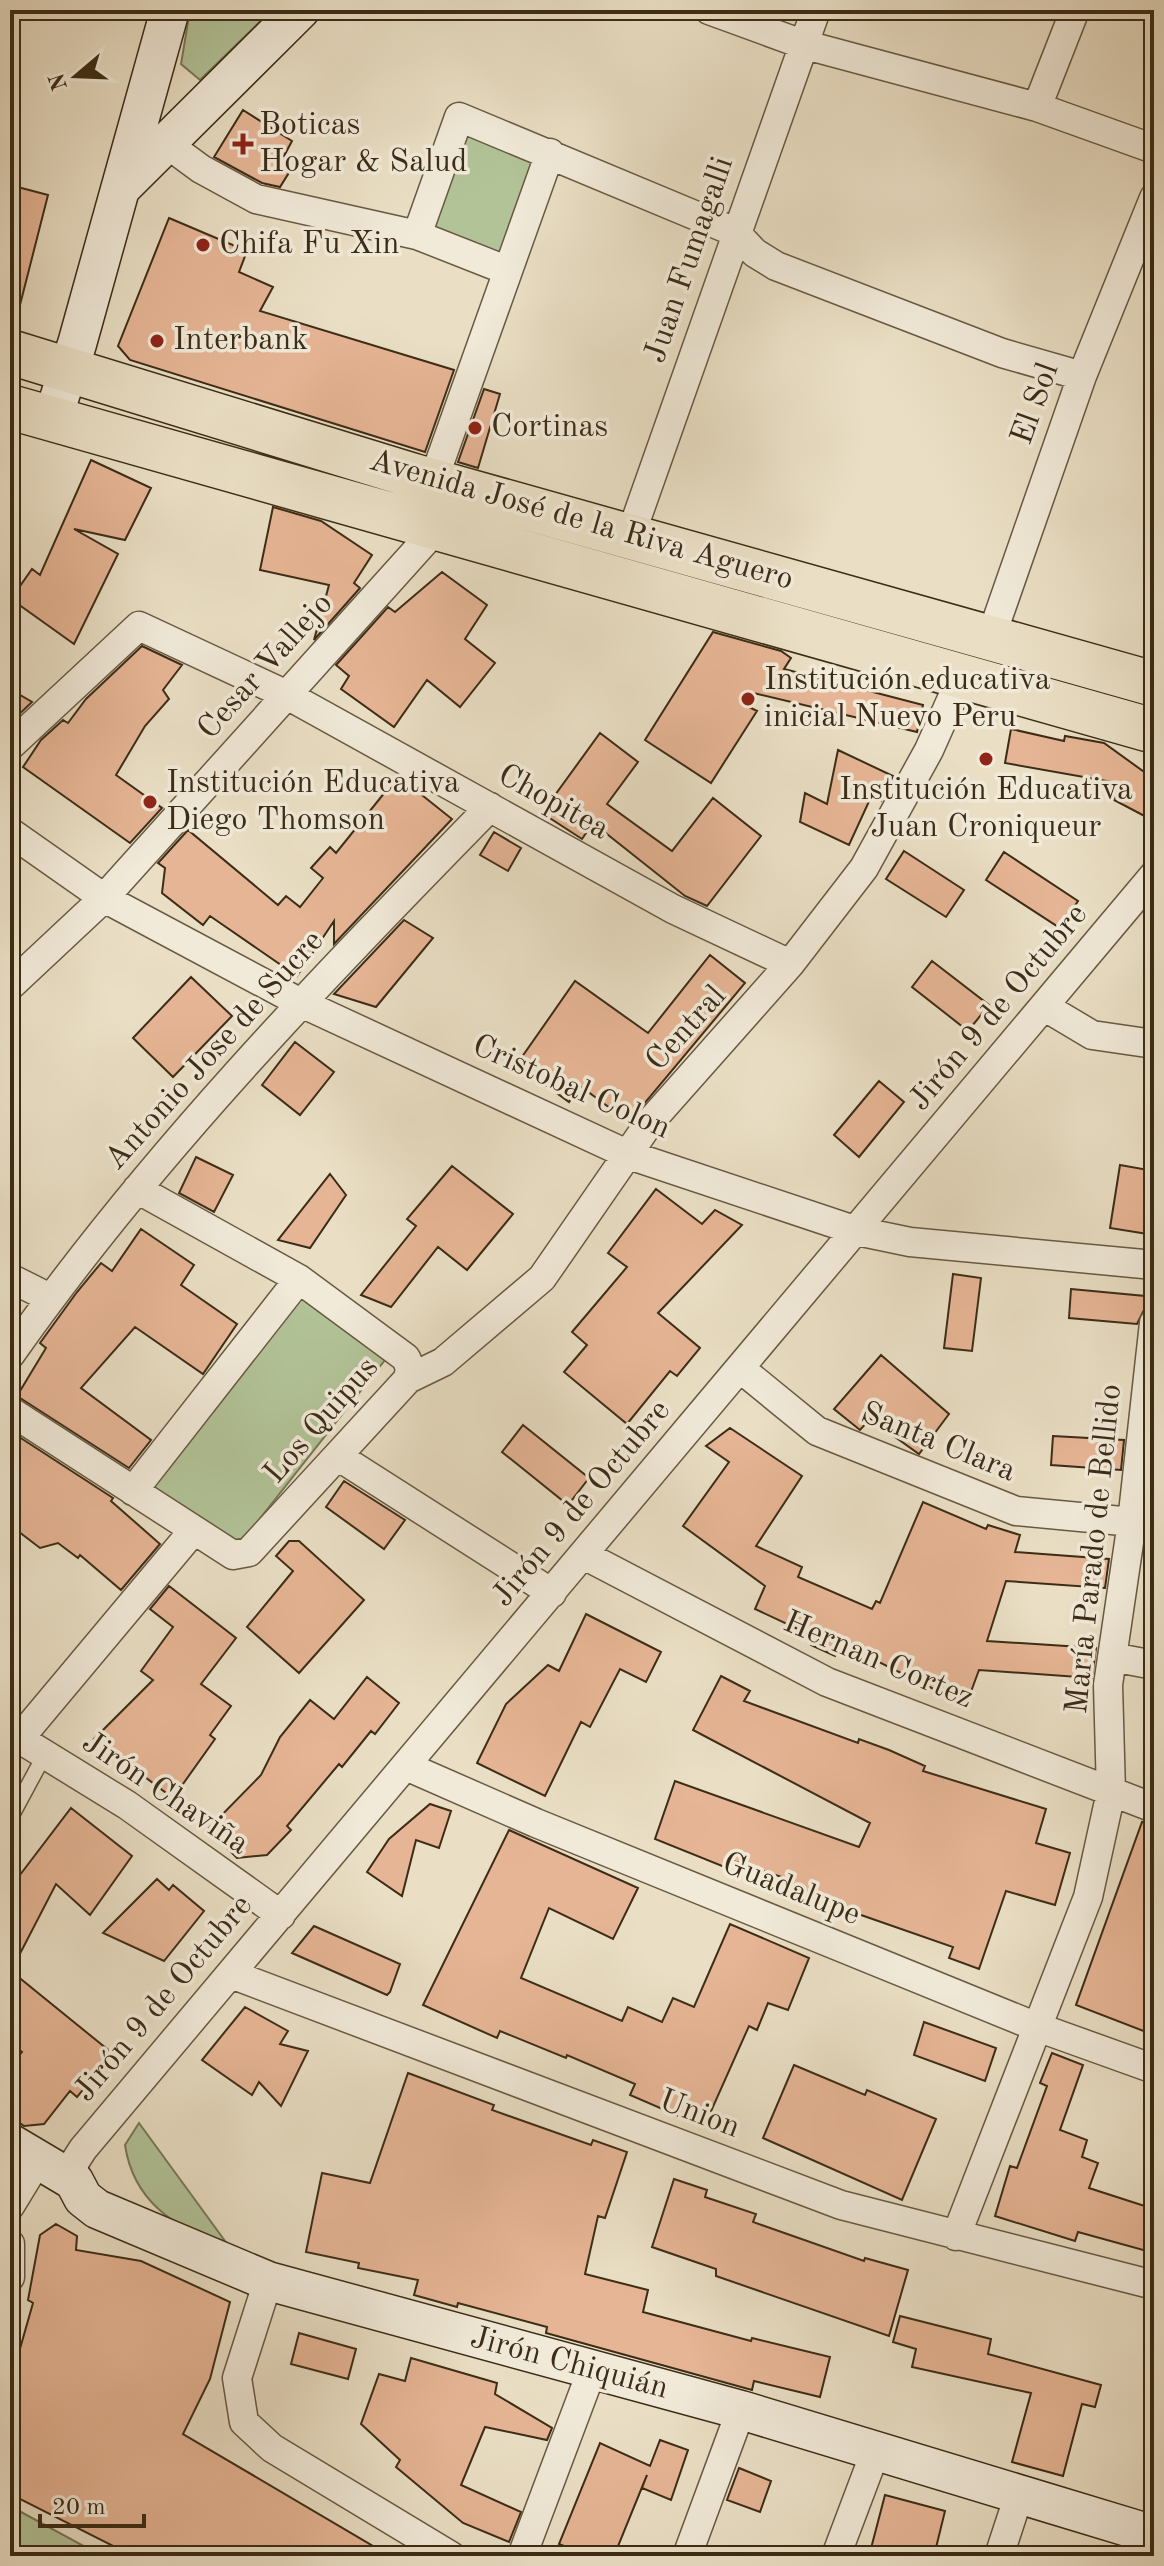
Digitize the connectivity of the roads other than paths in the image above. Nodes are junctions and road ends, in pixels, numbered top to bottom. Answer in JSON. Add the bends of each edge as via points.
{"nodes":[{"id":1,"x":170,"y":10,"type":"edge"},
{"id":2,"x":300,"y":10,"type":"edge"},
{"id":3,"x":709,"y":10,"type":"edge"},
{"id":4,"x":816,"y":10,"type":"edge"},
{"id":5,"x":1075,"y":10,"type":"edge"},
{"id":6,"x":802,"y":44,"type":"junction"},
{"id":7,"x":1037,"y":107,"type":"junction"},
{"id":8,"x":167,"y":144,"type":"junction"},
{"id":9,"x":1154,"y":149,"type":"edge"},
{"id":10,"x":550,"y":153,"type":"junction"},
{"id":11,"x":119,"y":190,"type":"junction"},
{"id":12,"x":1154,"y":198,"type":"edge"},
{"id":13,"x":735,"y":232,"type":"junction"},
{"id":14,"x":417,"y":235,"type":"junction"},
{"id":15,"x":506,"y":270,"type":"junction"},
{"id":16,"x":10,"y":352,"type":"edge"},
{"id":17,"x":69,"y":369,"type":"junction"},
{"id":18,"x":1082,"y":376,"type":"junction"},
{"id":19,"x":10,"y":407,"type":"edge"},
{"id":20,"x":52,"y":420,"type":"junction"},
{"id":21,"x":433,"y":481,"type":"junction"},
{"id":22,"x":436,"y":529,"type":"junction"},
{"id":23,"x":631,"y":534,"type":"junction"},
{"id":24,"x":991,"y":637,"type":"junction"},
{"id":25,"x":961,"y":678,"type":"junction"},
{"id":26,"x":1154,"y":684,"type":"edge"},
{"id":27,"x":287,"y":695,"type":"junction"},
{"id":28,"x":1154,"y":731,"type":"edge"},
{"id":29,"x":10,"y":746,"type":"edge"},
{"id":30,"x":490,"y":807,"type":"junction"},
{"id":31,"x":10,"y":832,"type":"edge"},
{"id":32,"x":1154,"y":875,"type":"edge"},
{"id":33,"x":104,"y":898,"type":"junction"},
{"id":34,"x":790,"y":964,"type":"junction"},
{"id":35,"x":10,"y":986,"type":"edge"},
{"id":36,"x":299,"y":1002,"type":"junction"},
{"id":37,"x":1045,"y":1007,"type":"junction"},
{"id":38,"x":1154,"y":1044,"type":"edge"},
{"id":39,"x":629,"y":1155,"type":"junction"},
{"id":40,"x":137,"y":1189,"type":"junction"},
{"id":41,"x":857,"y":1231,"type":"junction"},
{"id":42,"x":1154,"y":1265,"type":"edge"},
{"id":43,"x":10,"y":1278,"type":"edge"},
{"id":44,"x":299,"y":1279,"type":"junction"},
{"id":45,"x":50,"y":1298,"type":"junction"},
{"id":46,"x":1154,"y":1323,"type":"edge"},
{"id":47,"x":10,"y":1355,"type":"edge"},
{"id":48,"x":741,"y":1369,"type":"junction"},
{"id":49,"x":408,"y":1379,"type":"junction"},
{"id":50,"x":10,"y":1411,"type":"edge"},
{"id":51,"x":339,"y":1457,"type":"junction"},
{"id":52,"x":133,"y":1491,"type":"junction"},
{"id":53,"x":1143,"y":1523,"type":"edge"},
{"id":54,"x":193,"y":1531,"type":"junction"},
{"id":55,"x":584,"y":1555,"type":"junction"},
{"id":56,"x":552,"y":1593,"type":"junction"},
{"id":57,"x":1112,"y":1657,"type":"junction"},
{"id":58,"x":1154,"y":1665,"type":"edge"},
{"id":59,"x":15,"y":1736,"type":"edge"},
{"id":60,"x":45,"y":1754,"type":"junction"},
{"id":61,"x":406,"y":1766,"type":"junction"},
{"id":62,"x":1111,"y":1792,"type":"junction"},
{"id":63,"x":1154,"y":1808,"type":"edge"},
{"id":64,"x":10,"y":1819,"type":"edge"},
{"id":65,"x":281,"y":1915,"type":"junction"},
{"id":66,"x":231,"y":1974,"type":"junction"},
{"id":67,"x":1037,"y":2027,"type":"junction"},
{"id":68,"x":1154,"y":2069,"type":"edge"},
{"id":69,"x":24,"y":2151,"type":"edge"},
{"id":70,"x":74,"y":2181,"type":"junction"},
{"id":71,"x":10,"y":2206,"type":"edge"},
{"id":72,"x":956,"y":2236,"type":"junction"},
{"id":73,"x":10,"y":2244,"type":"edge"},
{"id":74,"x":10,"y":2277,"type":"edge"},
{"id":75,"x":268,"y":2281,"type":"junction"},
{"id":76,"x":1154,"y":2285,"type":"edge"},
{"id":77,"x":592,"y":2370,"type":"junction"},
{"id":78,"x":741,"y":2410,"type":"junction"},
{"id":79,"x":876,"y":2450,"type":"junction"},
{"id":80,"x":1019,"y":2495,"type":"junction"},
{"id":81,"x":1154,"y":2535,"type":"edge"},
{"id":82,"x":451,"y":2556,"type":"edge"},
{"id":83,"x":522,"y":2556,"type":"edge"},
{"id":84,"x":687,"y":2556,"type":"edge"},
{"id":85,"x":836,"y":2556,"type":"edge"},
{"id":86,"x":999,"y":2556,"type":"edge"}],
"edges":[{"from":1,"to":11,"type":"street"},
{"from":2,"to":8,"type":"street"},
{"from":3,"to":6,"type":"street"},
{"from":4,"to":6,"type":"street","name":"Juan Fumagalli"},
{"from":5,"to":7,"type":"street"},
{"from":6,"to":7,"type":"street"},
{"from":6,"to":13,"type":"street","name":"Juan Fumagalli"},
{"from":7,"to":9,"type":"street"},
{"from":8,"to":11,"type":"street"},
{"from":8,"to":14,"type":"street","via":[[256,199]]},
{"from":10,"to":13,"type":"street"},
{"from":10,"to":14,"type":"street","via":[[459,117]]},
{"from":10,"to":15,"type":"street"},
{"from":11,"to":17,"type":"street"},
{"from":12,"to":18,"type":"street","name":"El Sol"},
{"from":13,"to":18,"type":"street","via":[[776,266],[1002,353]]},
{"from":13,"to":23,"type":"street","name":"Juan Fumagalli"},
{"from":14,"to":15,"type":"street"},
{"from":15,"to":21,"type":"street"},
{"from":16,"to":17,"type":"main road","name":"Avenida José de la Riva Aguero"},
{"from":17,"to":20,"type":"street"},
{"from":17,"to":21,"type":"main road","name":"Avenida José de la Riva Aguero"},
{"from":18,"to":24,"type":"street","name":"El Sol"},
{"from":19,"to":20,"type":"main road","name":"Avenida José de la Riva Aguero"},
{"from":20,"to":22,"type":"main road","name":"Avenida José de la Riva Aguero"},
{"from":21,"to":23,"type":"main road","name":"Avenida José de la Riva Aguero"},
{"from":22,"to":25,"type":"main road","name":"Avenida José de la Riva Aguero"},
{"from":22,"to":27,"type":"street","name":"Cesar Vallejo"},
{"from":23,"to":24,"type":"main road","name":"Avenida José de la Riva Aguero"},
{"from":24,"to":26,"type":"main road","name":"Avenida José de la Riva Aguero"},
{"from":25,"to":28,"type":"main road","name":"Avenida José de la Riva Aguero"},
{"from":25,"to":34,"type":"street","name":"Central","via":[[929,750],[864,868]]},
{"from":27,"to":29,"type":"street","name":"Chopitea","via":[[139,626]]},
{"from":27,"to":30,"type":"street","name":"Chopitea"},
{"from":27,"to":33,"type":"street","name":"Cesar Vallejo"},
{"from":30,"to":34,"type":"street","name":"Chopitea","via":[[673,909]]},
{"from":30,"to":36,"type":"street","name":"Antonio Jose de Sucre"},
{"from":31,"to":33,"type":"street","name":"Cristobal Colon"},
{"from":32,"to":37,"type":"street","name":"Jirón 9 de Octubre"},
{"from":33,"to":35,"type":"street","name":"Cesar Vallejo"},
{"from":33,"to":36,"type":"street","name":"Cristobal Colon"},
{"from":34,"to":39,"type":"street","name":"Central","via":[[650,1122]]},
{"from":36,"to":39,"type":"street","name":"Cristobal Colon"},
{"from":36,"to":40,"type":"street","name":"Antonio Jose de Sucre"},
{"from":37,"to":38,"type":"street","via":[[1092,1035]]},
{"from":37,"to":41,"type":"street","name":"Jirón 9 de Octubre"},
{"from":39,"to":41,"type":"street","name":"Cristobal Colon"},
{"from":39,"to":49,"type":"street","name":"Central","via":[[542,1278],[443,1362]]},
{"from":40,"to":44,"type":"street","name":"Los Quipus"},
{"from":40,"to":45,"type":"street","name":"Antonio Jose de Sucre"},
{"from":41,"to":42,"type":"street","name":"Cristobal Colon","via":[[910,1242]]},
{"from":41,"to":48,"type":"street","name":"Jirón 9 de Octubre"},
{"from":43,"to":45,"type":"street"},
{"from":44,"to":49,"type":"street","name":"Los Quipus","via":[[406,1358]]},
{"from":44,"to":52,"type":"street"},
{"from":45,"to":47,"type":"street","name":"Antonio Jose de Sucre"},
{"from":46,"to":53,"type":"street","name":"María Parado de Bellido"},
{"from":48,"to":53,"type":"street","name":"Santa Clara","via":[[817,1431],[923,1476],[1016,1511]]},
{"from":48,"to":55,"type":"street","name":"Jirón 9 de Octubre"},
{"from":49,"to":51,"type":"street","name":"Los Quipus"},
{"from":50,"to":52,"type":"street","name":"Los Quipus"},
{"from":51,"to":54,"type":"street","name":"Los Quipus","via":[[249,1552],[233,1555]]},
{"from":51,"to":56,"type":"street"},
{"from":52,"to":54,"type":"street","name":"Los Quipus"},
{"from":53,"to":57,"type":"street","name":"María Parado de Bellido"},
{"from":54,"to":59,"type":"street"},
{"from":55,"to":56,"type":"street","name":"Jirón 9 de Octubre"},
{"from":55,"to":62,"type":"street","name":"Hernan Cortez","via":[[827,1682]]},
{"from":56,"to":61,"type":"street","name":"Jirón 9 de Octubre"},
{"from":57,"to":58,"type":"street"},
{"from":57,"to":62,"type":"street","name":"María Parado de Bellido"},
{"from":59,"to":60,"type":"street","name":"Jirón Chaviña"},
{"from":60,"to":64,"type":"lane"},
{"from":60,"to":65,"type":"street","name":"Jirón Chaviña","via":[[127,1805]]},
{"from":61,"to":65,"type":"street","name":"Jirón 9 de Octubre"},
{"from":61,"to":67,"type":"street","name":"Guadalupe"},
{"from":62,"to":63,"type":"street","name":"Hernan Cortez"},
{"from":62,"to":67,"type":"street","name":"María Parado de Bellido","via":[[1088,1897]]},
{"from":65,"to":66,"type":"street","name":"Jirón 9 de Octubre"},
{"from":66,"to":70,"type":"street","name":"Jirón 9 de Octubre","via":[[83,2149],[74,2163]]},
{"from":66,"to":72,"type":"street","name":"Union","via":[[841,2205]]},
{"from":67,"to":68,"type":"street","name":"Guadalupe"},
{"from":67,"to":72,"type":"street","name":"María Parado de Bellido"},
{"from":69,"to":70,"type":"street","name":"Jirón Chiquián"},
{"from":69,"to":71,"type":"street"},
{"from":70,"to":75,"type":"street","name":"Jirón Chiquián","via":[[97,2209]]},
{"from":72,"to":76,"type":"street","name":"Union"},
{"from":73,"to":74,"type":"street"},
{"from":75,"to":77,"type":"street","name":"Jirón Chiquián"},
{"from":75,"to":82,"type":"street","via":[[237,2378],[244,2422],[272,2448]]},
{"from":77,"to":78,"type":"street","name":"Jirón Chiquián"},
{"from":77,"to":83,"type":"street"},
{"from":78,"to":79,"type":"street","name":"Jirón Chiquián"},
{"from":78,"to":84,"type":"street"},
{"from":79,"to":80,"type":"street","name":"Jirón Chiquián"},
{"from":79,"to":85,"type":"street"},
{"from":80,"to":81,"type":"street","name":"Jirón Chiquián"},
{"from":80,"to":86,"type":"street"}]}
